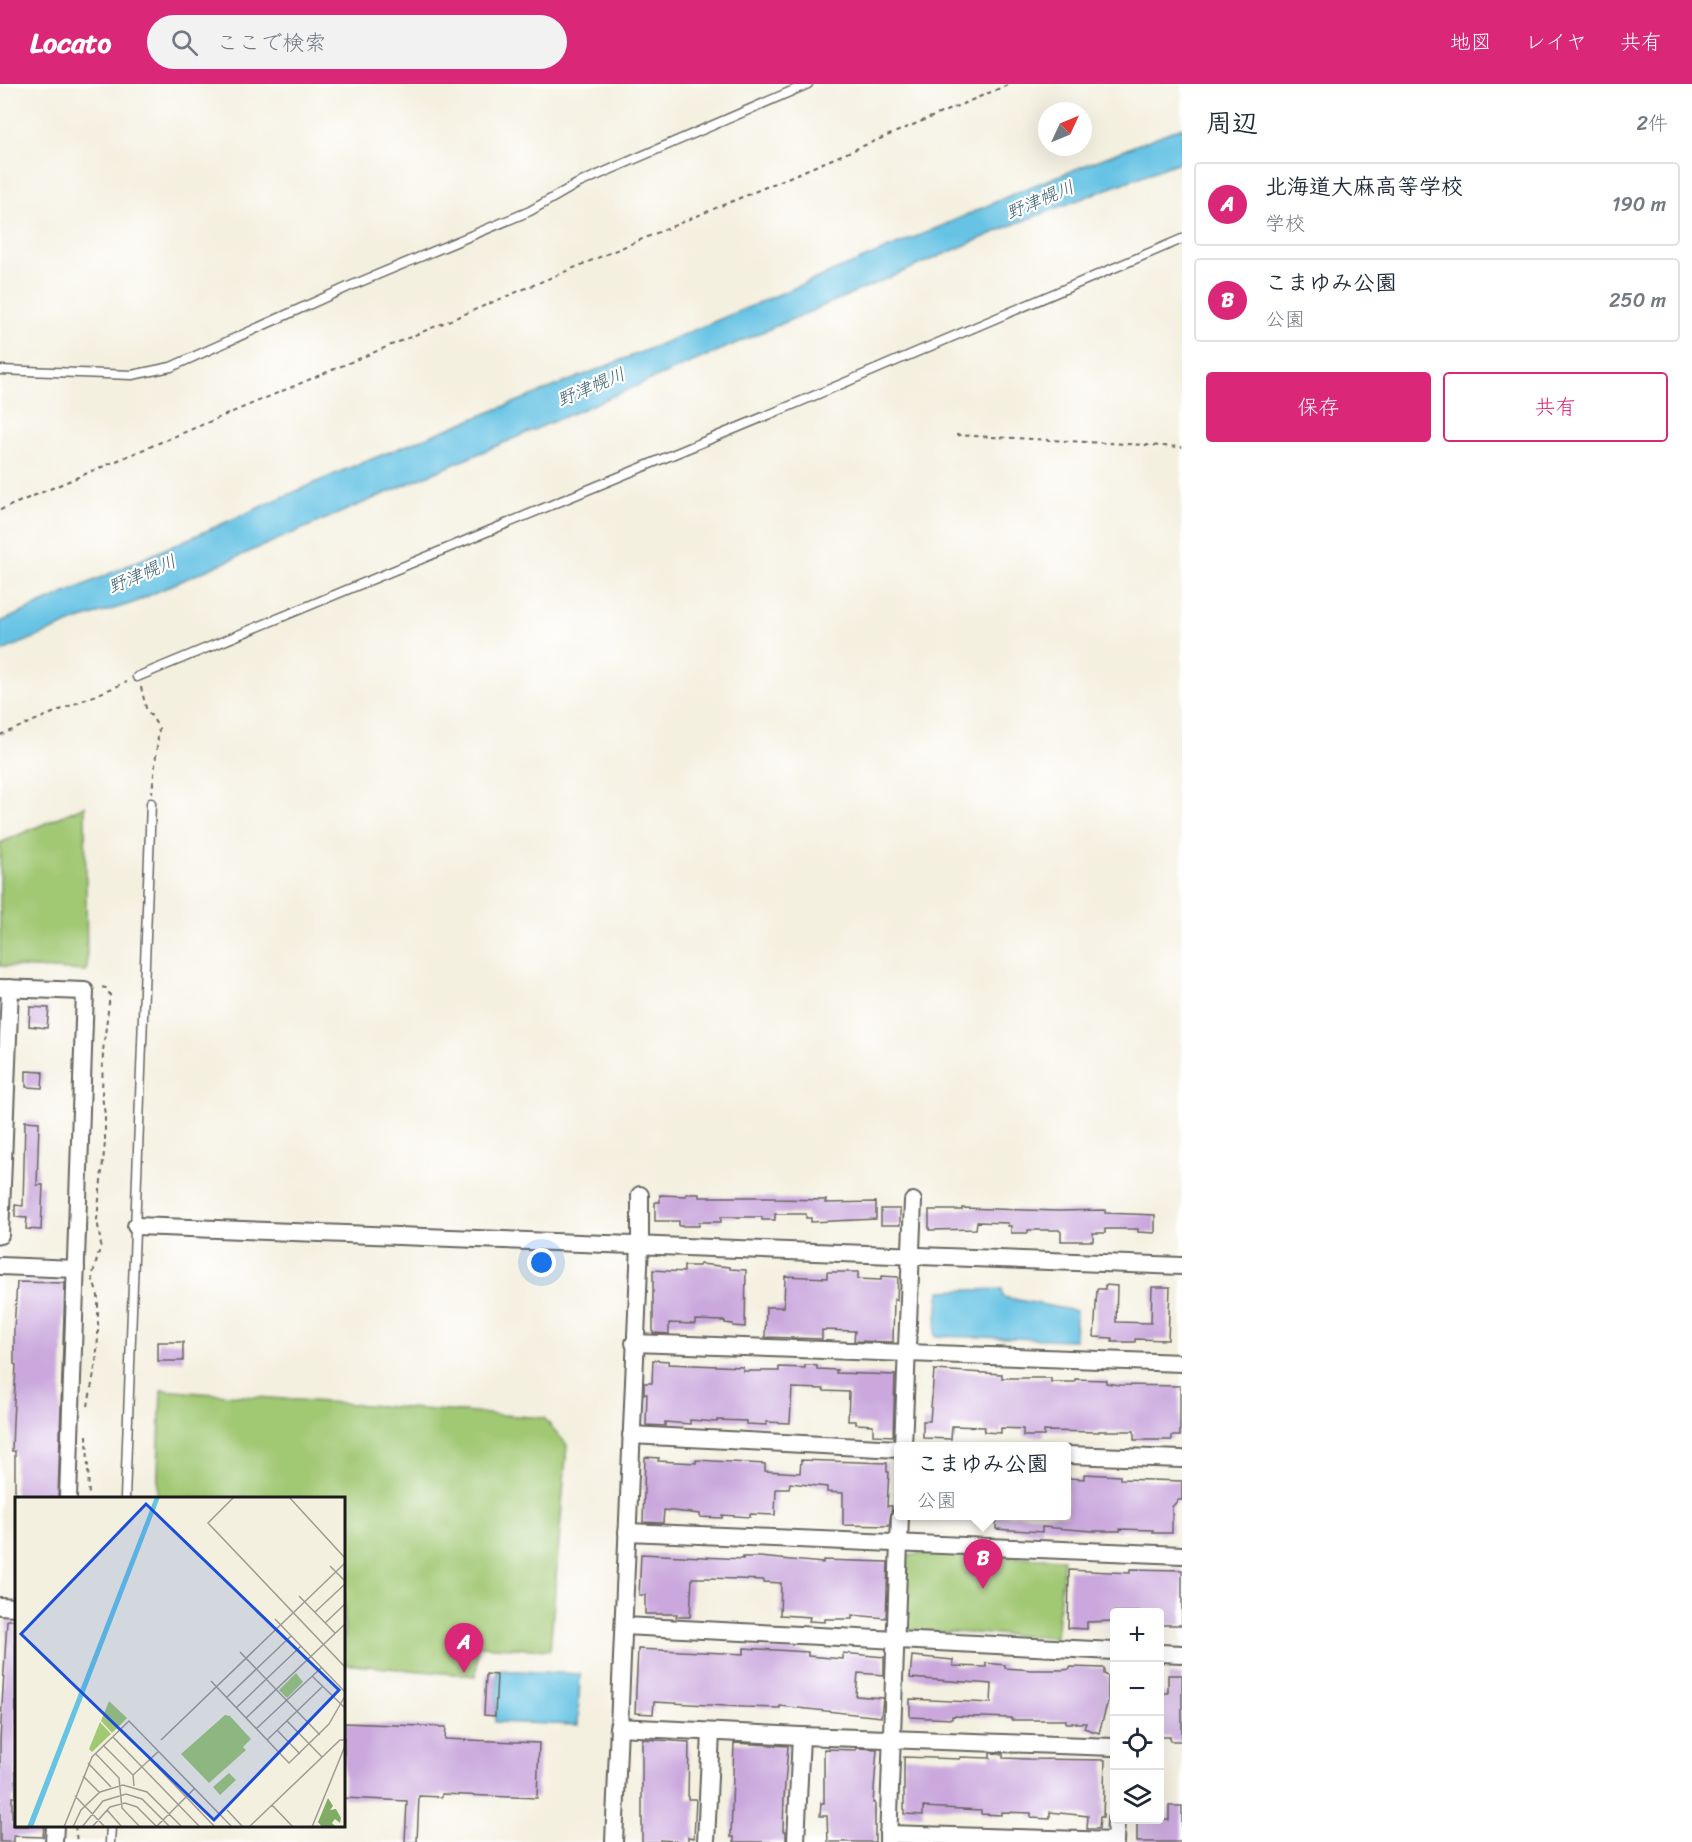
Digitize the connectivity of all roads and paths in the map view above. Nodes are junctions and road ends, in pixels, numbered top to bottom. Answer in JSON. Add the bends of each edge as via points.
{"nodes":[{"id":1,"x":808,"y":84,"type":"edge"},
{"id":2,"x":1010,"y":84,"type":"edge"},
{"id":3,"x":1182,"y":239,"type":"edge"},
{"id":4,"x":0,"y":370,"type":"edge"},
{"id":5,"x":956,"y":435,"type":"dead end"},
{"id":6,"x":1182,"y":447,"type":"edge"},
{"id":7,"x":0,"y":510,"type":"edge"},
{"id":8,"x":137,"y":677,"type":"junction"},
{"id":9,"x":0,"y":735,"type":"edge"},
{"id":10,"x":151,"y":803,"type":"joint"},
{"id":11,"x":5,"y":988,"type":"edge"},
{"id":12,"x":85,"y":991,"type":"junction"},
{"id":13,"x":640,"y":1195,"type":"dead end"},
{"id":14,"x":913,"y":1201,"type":"dead end"},
{"id":15,"x":136,"y":1226,"type":"junction"},
{"id":16,"x":0,"y":1235,"type":"edge"},
{"id":17,"x":640,"y":1244,"type":"junction"},
{"id":18,"x":911,"y":1255,"type":"junction"},
{"id":19,"x":0,"y":1266,"type":"edge"},
{"id":20,"x":1182,"y":1266,"type":"edge"},
{"id":21,"x":76,"y":1269,"type":"junction"},
{"id":22,"x":634,"y":1343,"type":"junction"},
{"id":23,"x":907,"y":1353,"type":"junction"},
{"id":24,"x":1182,"y":1363,"type":"edge"},
{"id":25,"x":88,"y":1414,"type":"dead end"},
{"id":26,"x":87,"y":1435,"type":"dead end"},
{"id":27,"x":631,"y":1435,"type":"junction"},
{"id":28,"x":901,"y":1442,"type":"edge"},
{"id":29,"x":894,"y":1448,"type":"edge"},
{"id":30,"x":1071,"y":1455,"type":"edge"},
{"id":31,"x":1182,"y":1460,"type":"edge"},
{"id":32,"x":68,"y":1497,"type":"edge"},
{"id":33,"x":89,"y":1497,"type":"edge"},
{"id":34,"x":124,"y":1497,"type":"edge"},
{"id":35,"x":900,"y":1520,"type":"edge"},
{"id":36,"x":627,"y":1532,"type":"junction"},
{"id":37,"x":899,"y":1544,"type":"junction"},
{"id":38,"x":1182,"y":1555,"type":"edge"},
{"id":39,"x":0,"y":1606,"type":"edge"},
{"id":40,"x":15,"y":1607,"type":"edge"},
{"id":41,"x":624,"y":1626,"type":"junction"},
{"id":42,"x":895,"y":1640,"type":"junction"},
{"id":43,"x":1110,"y":1651,"type":"edge"},
{"id":44,"x":1164,"y":1653,"type":"edge"},
{"id":45,"x":1182,"y":1654,"type":"edge"},
{"id":46,"x":618,"y":1727,"type":"junction"},
{"id":47,"x":711,"y":1732,"type":"junction"},
{"id":48,"x":801,"y":1736,"type":"junction"},
{"id":49,"x":892,"y":1739,"type":"junction"},
{"id":50,"x":1110,"y":1747,"type":"edge"},
{"id":51,"x":1116,"y":1824,"type":"edge"},
{"id":52,"x":55,"y":1827,"type":"edge"},
{"id":53,"x":75,"y":1827,"type":"edge"},
{"id":54,"x":111,"y":1827,"type":"edge"},
{"id":55,"x":888,"y":1838,"type":"edge"},
{"id":56,"x":54,"y":1842,"type":"edge"},
{"id":57,"x":78,"y":1842,"type":"edge"},
{"id":58,"x":110,"y":1842,"type":"edge"},
{"id":59,"x":614,"y":1842,"type":"edge"},
{"id":60,"x":706,"y":1842,"type":"edge"},
{"id":61,"x":796,"y":1842,"type":"edge"},
{"id":62,"x":1115,"y":1842,"type":"edge"}],
"edges":[{"from":1,"to":4,"type":"lane","via":[[577,184],[530,212],[348,287],[171,367],[132,375]]},
{"from":2,"to":7,"type":"path"},
{"from":3,"to":8,"type":"lane"},
{"from":5,"to":6,"type":"path"},
{"from":8,"to":9,"type":"path"},
{"from":8,"to":10,"type":"path","via":[[146,708],[159,728]]},
{"from":10,"to":15,"type":"lane"},
{"from":11,"to":12,"type":"street"},
{"from":11,"to":16,"type":"street"},
{"from":12,"to":21,"type":"street"},
{"from":12,"to":25,"type":"path","via":[[100,987],[110,995],[103,1051],[105,1143],[97,1219],[101,1245],[92,1277],[98,1296],[98,1338]]},
{"from":13,"to":17,"type":"street"},
{"from":14,"to":18,"type":"street"},
{"from":15,"to":17,"type":"street"},
{"from":15,"to":34,"type":"lane"},
{"from":17,"to":18,"type":"street"},
{"from":17,"to":22,"type":"street"},
{"from":18,"to":20,"type":"street"},
{"from":18,"to":23,"type":"street"},
{"from":19,"to":21,"type":"street"},
{"from":21,"to":32,"type":"street"},
{"from":22,"to":23,"type":"street"},
{"from":22,"to":27,"type":"street"},
{"from":23,"to":24,"type":"street"},
{"from":23,"to":28,"type":"street"},
{"from":26,"to":33,"type":"path"},
{"from":27,"to":29,"type":"street"},
{"from":27,"to":36,"type":"street"},
{"from":30,"to":31,"type":"street"},
{"from":35,"to":37,"type":"street"},
{"from":36,"to":37,"type":"street"},
{"from":36,"to":41,"type":"street"},
{"from":37,"to":38,"type":"street"},
{"from":37,"to":42,"type":"street"},
{"from":39,"to":40,"type":"street"},
{"from":41,"to":42,"type":"street"},
{"from":41,"to":46,"type":"street"},
{"from":42,"to":43,"type":"street"},
{"from":42,"to":49,"type":"street"},
{"from":44,"to":45,"type":"street"},
{"from":46,"to":47,"type":"street"},
{"from":46,"to":59,"type":"street"},
{"from":47,"to":48,"type":"street"},
{"from":47,"to":60,"type":"street"},
{"from":48,"to":49,"type":"street"},
{"from":48,"to":61,"type":"street"},
{"from":49,"to":50,"type":"street"},
{"from":49,"to":55,"type":"street"},
{"from":51,"to":62,"type":"street"},
{"from":52,"to":56,"type":"street"},
{"from":53,"to":57,"type":"path"},
{"from":54,"to":58,"type":"lane"},
{"from":55,"to":62,"type":"street"}]}
